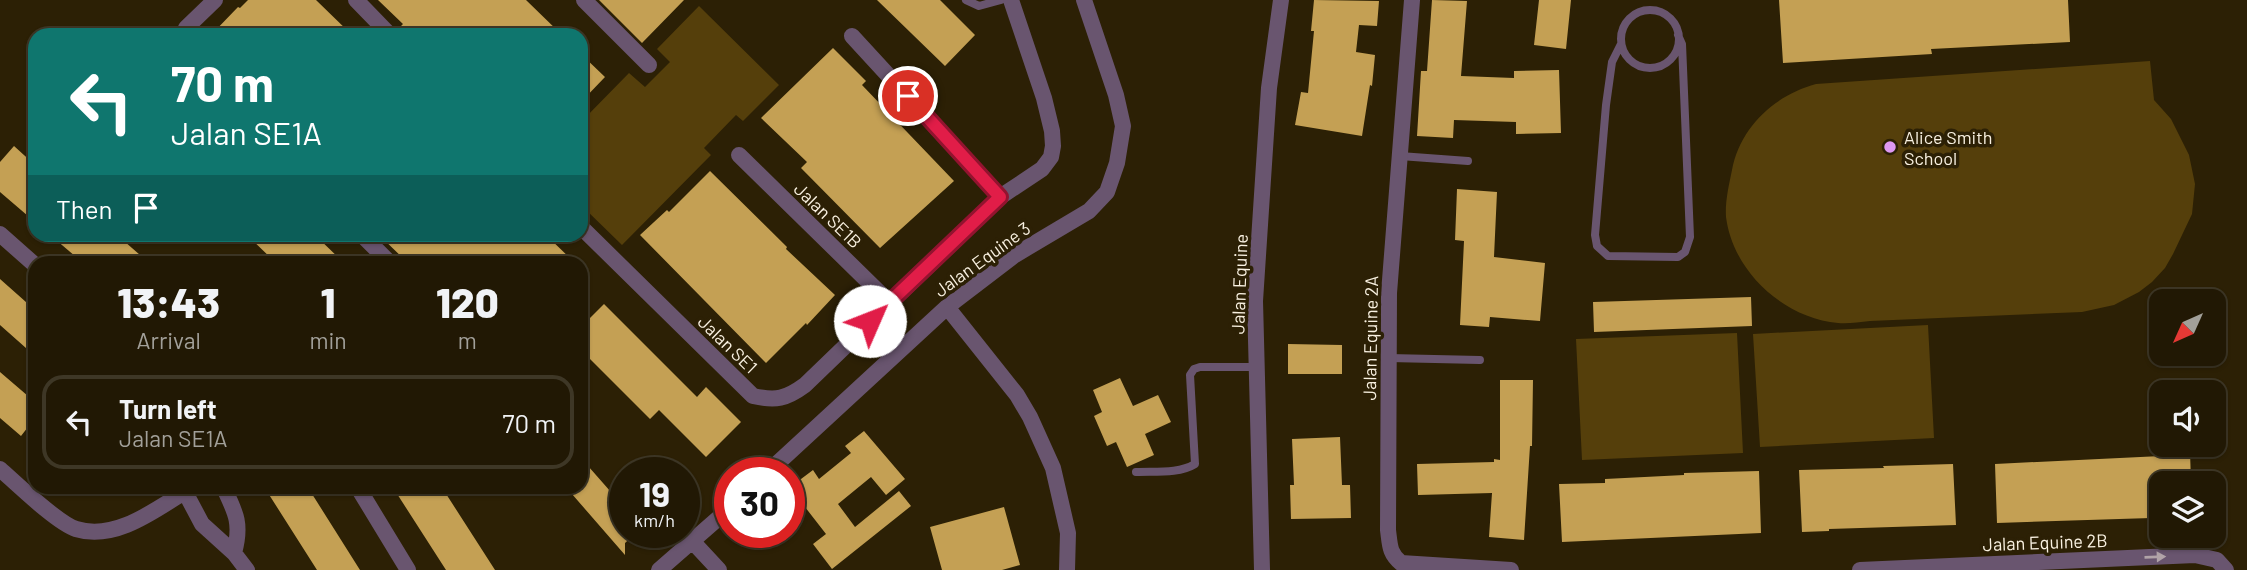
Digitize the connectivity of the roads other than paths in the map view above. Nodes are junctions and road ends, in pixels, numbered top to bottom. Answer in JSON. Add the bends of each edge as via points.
{"nodes":[{"id":1,"x":215,"y":0,"type":"edge"},
{"id":2,"x":356,"y":0,"type":"edge"},
{"id":3,"x":584,"y":0,"type":"edge"},
{"id":4,"x":965,"y":0,"type":"edge"},
{"id":5,"x":1001,"y":0,"type":"edge"},
{"id":6,"x":1010,"y":0,"type":"edge"},
{"id":7,"x":1084,"y":0,"type":"edge"},
{"id":8,"x":1281,"y":0,"type":"edge"},
{"id":9,"x":1412,"y":0,"type":"edge"},
{"id":10,"x":1650,"y":0,"type":"edge"},
{"id":11,"x":1651,"y":11,"type":"junction"},
{"id":12,"x":186,"y":28,"type":"edge"},
{"id":13,"x":383,"y":28,"type":"edge"},
{"id":14,"x":1678,"y":35,"type":"junction"},
{"id":15,"x":852,"y":36,"type":"dead end"},
{"id":16,"x":1621,"y":44,"type":"junction"},
{"id":17,"x":649,"y":65,"type":"dead end"},
{"id":18,"x":739,"y":155,"type":"dead end"},
{"id":19,"x":1400,"y":156,"type":"junction"},
{"id":20,"x":1468,"y":161,"type":"dead end"},
{"id":21,"x":1006,"y":192,"type":"junction"},
{"id":22,"x":0,"y":234,"type":"edge"},
{"id":23,"x":588,"y":234,"type":"edge"},
{"id":24,"x":369,"y":242,"type":"edge"},
{"id":25,"x":383,"y":256,"type":"edge"},
{"id":26,"x":28,"y":259,"type":"edge"},
{"id":27,"x":890,"y":302,"type":"junction"},
{"id":28,"x":947,"y":307,"type":"junction"},
{"id":29,"x":1388,"y":359,"type":"junction"},
{"id":30,"x":1480,"y":360,"type":"dead end"},
{"id":31,"x":1257,"y":368,"type":"junction"},
{"id":32,"x":784,"y":457,"type":"edge"},
{"id":33,"x":0,"y":469,"type":"edge"},
{"id":34,"x":1136,"y":472,"type":"dead end"},
{"id":35,"x":28,"y":493,"type":"edge"},
{"id":36,"x":29,"y":494,"type":"edge"},
{"id":37,"x":182,"y":494,"type":"edge"},
{"id":38,"x":191,"y":494,"type":"edge"},
{"id":39,"x":226,"y":494,"type":"edge"},
{"id":40,"x":362,"y":494,"type":"edge"},
{"id":41,"x":714,"y":523,"type":"edge"},
{"id":42,"x":700,"y":536,"type":"edge"},
{"id":43,"x":686,"y":548,"type":"edge"},
{"id":44,"x":699,"y":548,"type":"edge"},
{"id":45,"x":234,"y":553,"type":"junction"},
{"id":46,"x":247,"y":570,"type":"edge"},
{"id":47,"x":408,"y":570,"type":"edge"},
{"id":48,"x":659,"y":570,"type":"edge"},
{"id":49,"x":719,"y":570,"type":"edge"},
{"id":50,"x":1067,"y":570,"type":"edge"},
{"id":51,"x":1262,"y":570,"type":"edge"},
{"id":52,"x":1511,"y":570,"type":"edge"},
{"id":53,"x":1860,"y":570,"type":"edge"},
{"id":54,"x":2226,"y":570,"type":"edge"}],
"edges":[{"from":1,"to":12,"type":"street"},
{"from":2,"to":13,"type":"street"},
{"from":3,"to":17,"type":"street"},
{"from":4,"to":5,"type":"lane","via":[[979,6]]},
{"from":6,"to":21,"type":"street","name":"Jalan SE1","via":[[1044,98],[1053,146],[1042,169]]},
{"from":7,"to":28,"type":"street","name":"Jalan Equine 3","via":[[1123,125],[1107,192],[1089,211],[1015,254]]},
{"from":8,"to":31,"type":"street","name":"Jalan Equine","via":[[1269,88],[1259,234]]},
{"from":9,"to":19,"type":"street","name":"Jalan Equine 2A"},
{"from":10,"to":11,"type":"lane"},
{"from":11,"to":14,"type":"lane","via":[[1667,16]]},
{"from":11,"to":16,"type":"lane","via":[[1626,22]]},
{"from":14,"to":16,"type":"lane","via":[[1673,56],[1654,68],[1633,63]]},
{"from":14,"to":16,"type":"lane","via":[[1690,237],[1678,257],[1608,256],[1597,246],[1606,105],[1612,62]]},
{"from":15,"to":21,"type":"street"},
{"from":18,"to":27,"type":"street","name":"Jalan SE1B"},
{"from":19,"to":20,"type":"lane"},
{"from":19,"to":29,"type":"street","name":"Jalan Equine 2A"},
{"from":21,"to":27,"type":"street","name":"Jalan SE1"},
{"from":22,"to":26,"type":"street"},
{"from":23,"to":27,"type":"street","name":"Jalan SE1","via":[[753,396],[761,398],[790,396],[805,385]]},
{"from":24,"to":25,"type":"street"},
{"from":28,"to":32,"type":"street","name":"Jalan Equine 3"},
{"from":28,"to":50,"type":"street","via":[[1030,417],[1053,468],[1068,533]]},
{"from":29,"to":30,"type":"lane"},
{"from":29,"to":52,"type":"street","name":"Jalan Equine 2A","via":[[1388,530],[1393,556],[1401,563]]},
{"from":31,"to":34,"type":"lane","via":[[1194,369],[1190,375],[1195,464]]},
{"from":31,"to":51,"type":"street","name":"Jalan Equine"},
{"from":33,"to":35,"type":"street"},
{"from":36,"to":37,"type":"street","via":[[75,529],[103,531],[133,522]]},
{"from":38,"to":45,"type":"street","via":[[202,524]]},
{"from":39,"to":45,"type":"street","via":[[238,524]]},
{"from":40,"to":47,"type":"street"},
{"from":41,"to":42,"type":"street"},
{"from":43,"to":48,"type":"street"},
{"from":44,"to":49,"type":"street"},
{"from":45,"to":46,"type":"street"},
{"from":53,"to":54,"type":"street","name":"Jalan Equine 2B","one_way":true,"via":[[2194,555],[2217,560]]}]}
